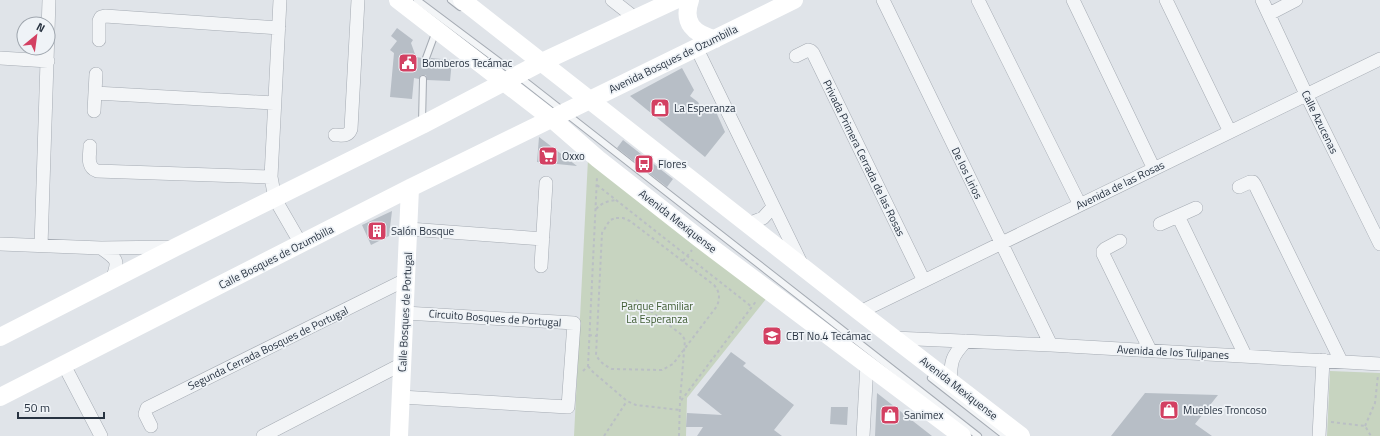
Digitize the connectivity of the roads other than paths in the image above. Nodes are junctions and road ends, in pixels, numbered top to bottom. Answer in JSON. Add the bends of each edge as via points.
{"nodes":[{"id":1,"x":50,"y":0,"type":"edge"},
{"id":2,"x":280,"y":0,"type":"edge"},
{"id":3,"x":358,"y":0,"type":"edge"},
{"id":4,"x":398,"y":0,"type":"edge"},
{"id":5,"x":417,"y":0,"type":"edge"},
{"id":6,"x":451,"y":0,"type":"edge"},
{"id":7,"x":612,"y":0,"type":"edge"},
{"id":8,"x":675,"y":0,"type":"edge"},
{"id":9,"x":690,"y":0,"type":"edge"},
{"id":10,"x":794,"y":0,"type":"edge"},
{"id":11,"x":883,"y":0,"type":"edge"},
{"id":12,"x":978,"y":0,"type":"edge"},
{"id":13,"x":1073,"y":0,"type":"edge"},
{"id":14,"x":1166,"y":0,"type":"edge"},
{"id":15,"x":1262,"y":0,"type":"edge"},
{"id":16,"x":1296,"y":0,"type":"edge"},
{"id":17,"x":465,"y":8,"type":"edge"},
{"id":18,"x":1269,"y":14,"type":"junction"},
{"id":19,"x":635,"y":18,"type":"junction"},
{"id":20,"x":278,"y":28,"type":"junction"},
{"id":21,"x":436,"y":30,"type":"junction"},
{"id":22,"x":715,"y":39,"type":"junction"},
{"id":23,"x":99,"y":40,"type":"dead end"},
{"id":24,"x":696,"y":47,"type":"junction"},
{"id":25,"x":796,"y":56,"type":"dead end"},
{"id":26,"x":0,"y":58,"type":"edge"},
{"id":27,"x":426,"y":58,"type":"dead end"},
{"id":28,"x":1380,"y":59,"type":"edge"},
{"id":29,"x":48,"y":60,"type":"junction"},
{"id":30,"x":539,"y":64,"type":"junction"},
{"id":31,"x":96,"y":74,"type":"dead end"},
{"id":32,"x":423,"y":79,"type":"dead end"},
{"id":33,"x":511,"y":79,"type":"junction"},
{"id":34,"x":95,"y":93,"type":"junction"},
{"id":35,"x":1306,"y":94,"type":"junction"},
{"id":36,"x":582,"y":101,"type":"junction"},
{"id":37,"x":274,"y":103,"type":"junction"},
{"id":38,"x":94,"y":111,"type":"dead end"},
{"id":39,"x":558,"y":116,"type":"junction"},
{"id":40,"x":422,"y":125,"type":"junction"},
{"id":41,"x":1230,"y":132,"type":"junction"},
{"id":42,"x":334,"y":135,"type":"dead end"},
{"id":43,"x":90,"y":146,"type":"dead end"},
{"id":44,"x":1154,"y":169,"type":"junction"},
{"id":45,"x":271,"y":177,"type":"junction"},
{"id":46,"x":546,"y":182,"type":"dead end"},
{"id":47,"x":1239,"y":187,"type":"dead end"},
{"id":48,"x":410,"y":188,"type":"junction"},
{"id":49,"x":275,"y":198,"type":"junction"},
{"id":50,"x":1080,"y":205,"type":"junction"},
{"id":51,"x":773,"y":207,"type":"junction"},
{"id":52,"x":1196,"y":208,"type":"dead end"},
{"id":53,"x":1178,"y":216,"type":"junction"},
{"id":54,"x":748,"y":224,"type":"junction"},
{"id":55,"x":1160,"y":224,"type":"dead end"},
{"id":56,"x":409,"y":228,"type":"junction"},
{"id":57,"x":543,"y":239,"type":"junction"},
{"id":58,"x":1120,"y":241,"type":"dead end"},
{"id":59,"x":0,"y":244,"type":"edge"},
{"id":60,"x":301,"y":244,"type":"junction"},
{"id":61,"x":1002,"y":244,"type":"junction"},
{"id":62,"x":1380,"y":244,"type":"edge"},
{"id":63,"x":41,"y":246,"type":"junction"},
{"id":64,"x":176,"y":247,"type":"junction"},
{"id":65,"x":101,"y":248,"type":"junction"},
{"id":66,"x":802,"y":265,"type":"junction"},
{"id":67,"x":541,"y":266,"type":"dead end"},
{"id":68,"x":112,"y":280,"type":"junction"},
{"id":69,"x":406,"y":280,"type":"junction"},
{"id":70,"x":924,"y":281,"type":"junction"},
{"id":71,"x":860,"y":312,"type":"junction"},
{"id":72,"x":405,"y":313,"type":"junction"},
{"id":73,"x":0,"y":337,"type":"edge"},
{"id":74,"x":894,"y":338,"type":"junction"},
{"id":75,"x":966,"y":341,"type":"junction"},
{"id":76,"x":1052,"y":345,"type":"junction"},
{"id":77,"x":1150,"y":350,"type":"junction"},
{"id":78,"x":1245,"y":355,"type":"junction"},
{"id":79,"x":1323,"y":360,"type":"junction"},
{"id":80,"x":1341,"y":361,"type":"junction"},
{"id":81,"x":402,"y":364,"type":"junction"},
{"id":82,"x":867,"y":364,"type":"junction"},
{"id":83,"x":1380,"y":364,"type":"edge"},
{"id":84,"x":64,"y":365,"type":"junction"},
{"id":85,"x":924,"y":372,"type":"dead end"},
{"id":86,"x":950,"y":382,"type":"junction"},
{"id":87,"x":0,"y":397,"type":"edge"},
{"id":88,"x":401,"y":397,"type":"junction"},
{"id":89,"x":151,"y":426,"type":"dead end"},
{"id":90,"x":100,"y":436,"type":"edge"},
{"id":91,"x":263,"y":436,"type":"edge"},
{"id":92,"x":399,"y":436,"type":"edge"},
{"id":93,"x":863,"y":436,"type":"edge"},
{"id":94,"x":962,"y":436,"type":"edge"},
{"id":95,"x":978,"y":436,"type":"edge"},
{"id":96,"x":1005,"y":436,"type":"edge"},
{"id":97,"x":1020,"y":436,"type":"edge"},
{"id":98,"x":1319,"y":436,"type":"edge"}],
"edges":[{"from":1,"to":29,"type":"street"},
{"from":2,"to":20,"type":"street"},
{"from":3,"to":42,"type":"street","via":[[351,129],[346,135]]},
{"from":4,"to":21,"type":"main road","name":"Avenida Mexiquense"},
{"from":5,"to":33,"type":"lane"},
{"from":6,"to":17,"type":"lane"},
{"from":7,"to":19,"type":"street"},
{"from":8,"to":19,"type":"main road"},
{"from":9,"to":22,"type":"main road","via":[[687,8],[689,21],[695,30]]},
{"from":10,"to":22,"type":"main road","name":"Avenida Bosques de Ozumbilla"},
{"from":11,"to":61,"type":"street","name":"De los Lirios"},
{"from":12,"to":50,"type":"street"},
{"from":13,"to":44,"type":"street"},
{"from":14,"to":41,"type":"street"},
{"from":15,"to":18,"type":"street","name":"Calle Azucenas"},
{"from":16,"to":18,"type":"street"},
{"from":17,"to":30,"type":"main road","name":"Avenida Mexiquense"},
{"from":18,"to":35,"type":"street","name":"Calle Azucenas"},
{"from":19,"to":30,"type":"main road"},
{"from":20,"to":23,"type":"street","via":[[105,16],[99,21]]},
{"from":20,"to":37,"type":"street"},
{"from":21,"to":27,"type":"lane"},
{"from":21,"to":33,"type":"main road","name":"Avenida Mexiquense"},
{"from":22,"to":24,"type":"main road","name":"Avenida Bosques de Ozumbilla"},
{"from":24,"to":36,"type":"main road","name":"Avenida Bosques de Ozumbilla"},
{"from":24,"to":51,"type":"street"},
{"from":25,"to":70,"type":"street","name":"Privada Primera Cerrada de las Rosas","via":[[808,50],[813,53]]},
{"from":26,"to":29,"type":"street"},
{"from":28,"to":35,"type":"street","name":"Avenida de las Rosas"},
{"from":29,"to":63,"type":"street"},
{"from":30,"to":33,"type":"main road"},
{"from":30,"to":36,"type":"main road","name":"Avenida Mexiquense"},
{"from":31,"to":34,"type":"street"},
{"from":32,"to":40,"type":"lane"},
{"from":33,"to":39,"type":"main road","name":"Avenida Mexiquense"},
{"from":33,"to":40,"type":"main road"},
{"from":34,"to":37,"type":"street"},
{"from":34,"to":38,"type":"street"},
{"from":35,"to":41,"type":"street","name":"Avenida de las Rosas"},
{"from":35,"to":62,"type":"street","name":"Calle Azucenas"},
{"from":36,"to":39,"type":"main road","name":"Avenida Bosques de Ozumbilla"},
{"from":36,"to":54,"type":"main road","name":"Avenida Mexiquense"},
{"from":37,"to":45,"type":"street"},
{"from":39,"to":48,"type":"main road","name":"Calle Bosques de Ozumbilla"},
{"from":39,"to":82,"type":"main road","name":"Avenida Mexiquense","via":[[598,159]]},
{"from":39,"to":95,"type":"lane"},
{"from":40,"to":49,"type":"main road"},
{"from":41,"to":44,"type":"street","name":"Avenida de las Rosas"},
{"from":43,"to":45,"type":"street","via":[[90,165],[92,169],[97,170]]},
{"from":44,"to":50,"type":"street","name":"Avenida de las Rosas"},
{"from":45,"to":49,"type":"street"},
{"from":46,"to":57,"type":"street"},
{"from":47,"to":80,"type":"street","via":[[1250,182],[1255,185]]},
{"from":48,"to":56,"type":"main road","name":"Calle Bosques de Portugal"},
{"from":48,"to":60,"type":"main road","name":"Calle Bosques de Ozumbilla"},
{"from":49,"to":60,"type":"street"},
{"from":49,"to":64,"type":"main road"},
{"from":50,"to":61,"type":"street","name":"Avenida de las Rosas"},
{"from":51,"to":54,"type":"street","via":[[763,218]]},
{"from":51,"to":66,"type":"street"},
{"from":52,"to":53,"type":"street"},
{"from":53,"to":55,"type":"street"},
{"from":53,"to":78,"type":"street"},
{"from":54,"to":66,"type":"main road","name":"Avenida Mexiquense"},
{"from":56,"to":57,"type":"street"},
{"from":56,"to":69,"type":"main road","name":"Calle Bosques de Portugal"},
{"from":57,"to":67,"type":"street"},
{"from":58,"to":77,"type":"street","via":[[1105,249],[1103,254]]},
{"from":59,"to":63,"type":"street"},
{"from":60,"to":84,"type":"main road","name":"Calle Bosques de Ozumbilla"},
{"from":61,"to":70,"type":"street","name":"Avenida de las Rosas"},
{"from":61,"to":76,"type":"street","name":"De los Lirios"},
{"from":63,"to":65,"type":"street"},
{"from":64,"to":65,"type":"street"},
{"from":64,"to":68,"type":"main road"},
{"from":65,"to":68,"type":"street","via":[[116,261],[117,266]]},
{"from":66,"to":71,"type":"main road","name":"Avenida Mexiquense"},
{"from":68,"to":73,"type":"main road"},
{"from":69,"to":72,"type":"main road","name":"Calle Bosques de Portugal"},
{"from":69,"to":89,"type":"street","name":"Segunda Cerrada Bosques de Portugal","via":[[147,408],[145,414]]},
{"from":70,"to":71,"type":"street","name":"Avenida de las Rosas"},
{"from":71,"to":74,"type":"main road","name":"Avenida Mexiquense"},
{"from":72,"to":81,"type":"main road","name":"Calle Bosques de Portugal"},
{"from":72,"to":88,"type":"street","name":"Circuito Bosques de Portugal","via":[[574,323],[568,407]]},
{"from":74,"to":75,"type":"street","name":"Avenida de los Tulipanes"},
{"from":74,"to":86,"type":"main road","name":"Avenida Mexiquense"},
{"from":75,"to":76,"type":"street","name":"Avenida de los Tulipanes"},
{"from":75,"to":86,"type":"street","via":[[953,357]]},
{"from":76,"to":77,"type":"street","name":"Avenida de los Tulipanes"},
{"from":77,"to":78,"type":"street","name":"Avenida de los Tulipanes"},
{"from":78,"to":79,"type":"street","name":"Avenida de los Tulipanes"},
{"from":79,"to":80,"type":"street","name":"Avenida de los Tulipanes"},
{"from":79,"to":98,"type":"street"},
{"from":80,"to":83,"type":"street","name":"Avenida de los Tulipanes"},
{"from":81,"to":88,"type":"main road","name":"Calle Bosques de Portugal"},
{"from":81,"to":91,"type":"street"},
{"from":82,"to":93,"type":"street"},
{"from":82,"to":94,"type":"main road","name":"Avenida Mexiquense"},
{"from":84,"to":87,"type":"main road","name":"Calle Bosques de Ozumbilla"},
{"from":84,"to":90,"type":"street"},
{"from":85,"to":96,"type":"lane"},
{"from":86,"to":97,"type":"main road","name":"Avenida Mexiquense"},
{"from":88,"to":92,"type":"main road","name":"Calle Bosques de Portugal"}]}
